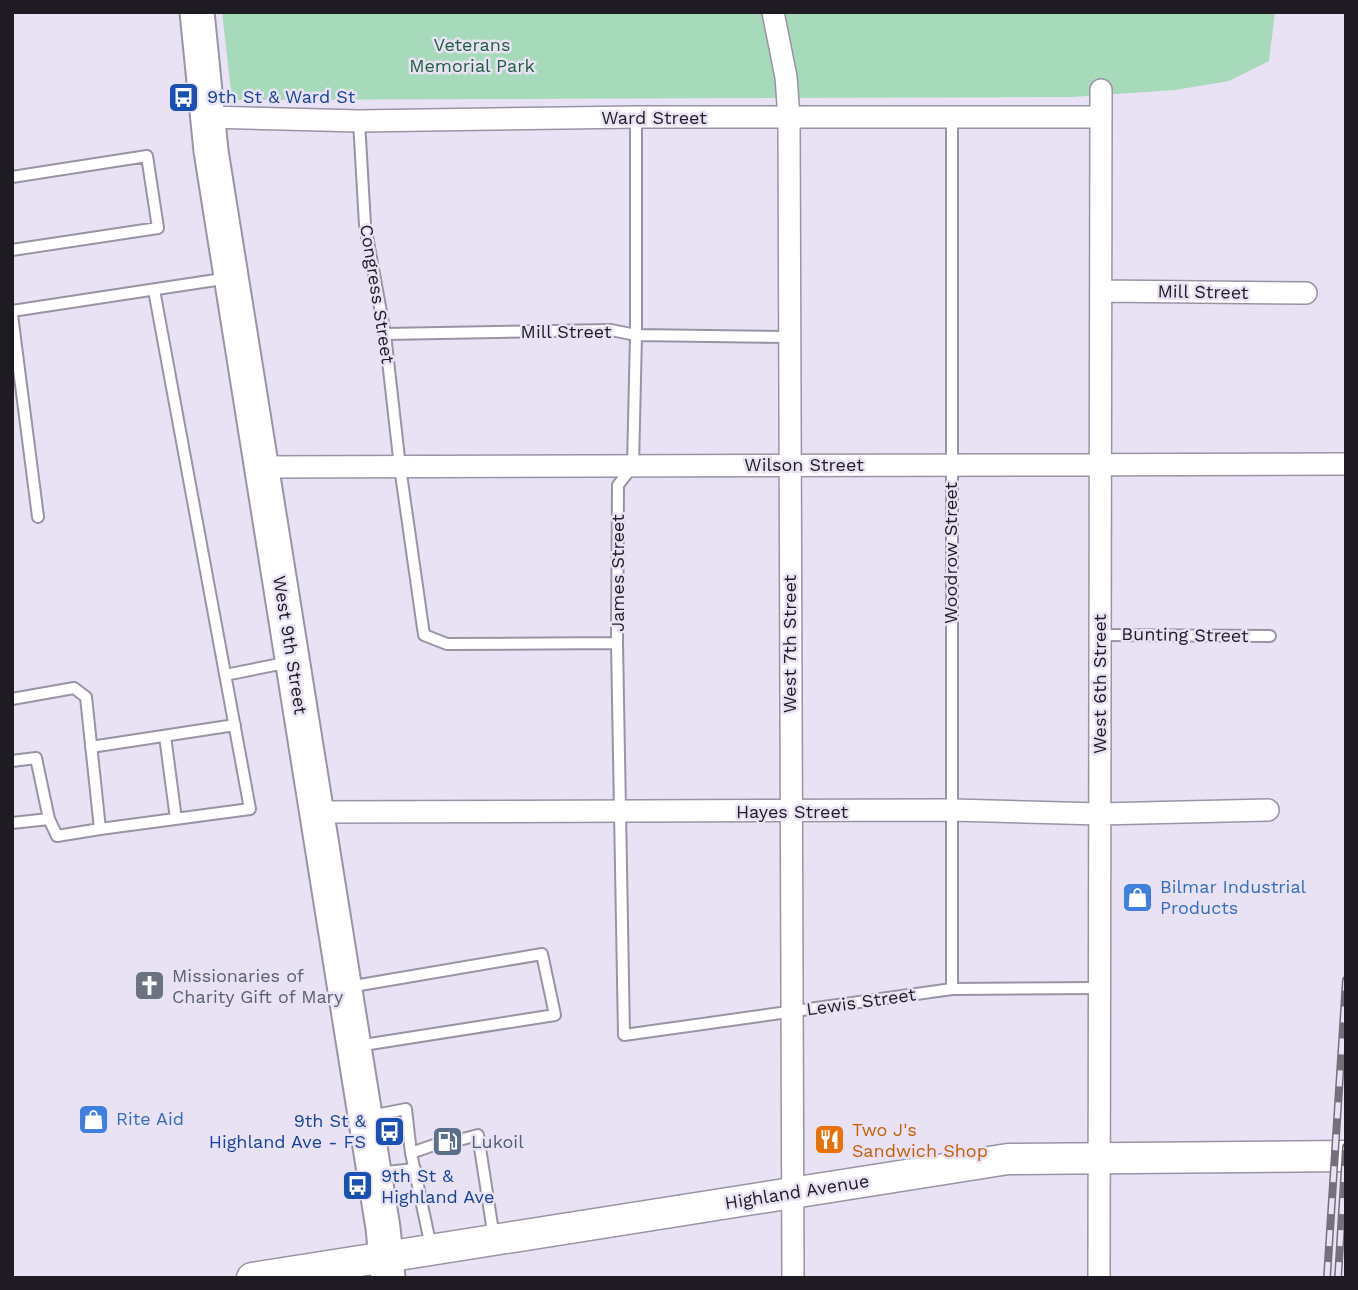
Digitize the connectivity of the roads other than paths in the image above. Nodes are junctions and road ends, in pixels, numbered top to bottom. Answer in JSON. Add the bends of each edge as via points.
{"nodes":[{"id":1,"x":197,"y":12,"type":"edge"},
{"id":2,"x":773,"y":12,"type":"edge"},
{"id":3,"x":1101,"y":90,"type":"dead end"},
{"id":4,"x":208,"y":117,"type":"junction"},
{"id":5,"x":636,"y":117,"type":"junction"},
{"id":6,"x":1101,"y":117,"type":"junction"},
{"id":7,"x":789,"y":118,"type":"junction"},
{"id":8,"x":952,"y":118,"type":"junction"},
{"id":9,"x":359,"y":121,"type":"junction"},
{"id":10,"x":12,"y":177,"type":"edge"},
{"id":11,"x":12,"y":250,"type":"edge"},
{"id":12,"x":232,"y":278,"type":"junction"},
{"id":13,"x":154,"y":290,"type":"junction"},
{"id":14,"x":1101,"y":291,"type":"junction"},
{"id":15,"x":1306,"y":293,"type":"dead end"},
{"id":16,"x":12,"y":313,"type":"edge"},
{"id":17,"x":384,"y":334,"type":"junction"},
{"id":18,"x":636,"y":335,"type":"junction"},
{"id":19,"x":790,"y":337,"type":"junction"},
{"id":20,"x":1101,"y":464,"type":"junction"},
{"id":21,"x":1346,"y":464,"type":"edge"},
{"id":22,"x":790,"y":465,"type":"junction"},
{"id":23,"x":951,"y":465,"type":"junction"},
{"id":24,"x":633,"y":466,"type":"junction"},
{"id":25,"x":262,"y":467,"type":"junction"},
{"id":26,"x":400,"y":467,"type":"junction"},
{"id":27,"x":37,"y":517,"type":"dead end"},
{"id":28,"x":1100,"y":635,"type":"junction"},
{"id":29,"x":1270,"y":636,"type":"dead end"},
{"id":30,"x":617,"y":643,"type":"junction"},
{"id":31,"x":292,"y":662,"type":"junction"},
{"id":32,"x":225,"y":675,"type":"junction"},
{"id":33,"x":12,"y":699,"type":"edge"},
{"id":34,"x":235,"y":725,"type":"junction"},
{"id":35,"x":165,"y":736,"type":"junction"},
{"id":36,"x":91,"y":747,"type":"junction"},
{"id":37,"x":12,"y":761,"type":"edge"},
{"id":38,"x":952,"y":810,"type":"junction"},
{"id":39,"x":1268,"y":810,"type":"dead end"},
{"id":40,"x":791,"y":812,"type":"junction"},
{"id":41,"x":317,"y":813,"type":"junction"},
{"id":42,"x":619,"y":813,"type":"junction"},
{"id":43,"x":1100,"y":814,"type":"junction"},
{"id":44,"x":49,"y":818,"type":"junction"},
{"id":45,"x":176,"y":819,"type":"junction"},
{"id":46,"x":12,"y":823,"type":"edge"},
{"id":47,"x":100,"y":829,"type":"junction"},
{"id":48,"x":345,"y":988,"type":"junction"},
{"id":49,"x":1100,"y":988,"type":"junction"},
{"id":50,"x":953,"y":989,"type":"junction"},
{"id":51,"x":792,"y":1012,"type":"junction"},
{"id":52,"x":624,"y":1035,"type":"joint"},
{"id":53,"x":354,"y":1046,"type":"junction"},
{"id":54,"x":366,"y":1117,"type":"junction"},
{"id":55,"x":463,"y":1139,"type":"dead end"},
{"id":56,"x":434,"y":1145,"type":"dead end"},
{"id":57,"x":411,"y":1153,"type":"junction"},
{"id":58,"x":1346,"y":1156,"type":"edge"},
{"id":59,"x":1100,"y":1157,"type":"junction"},
{"id":60,"x":415,"y":1169,"type":"junction"},
{"id":61,"x":374,"y":1174,"type":"junction"},
{"id":62,"x":792,"y":1194,"type":"junction"},
{"id":63,"x":495,"y":1241,"type":"junction"},
{"id":64,"x":432,"y":1251,"type":"junction"},
{"id":65,"x":387,"y":1267,"type":"edge"},
{"id":66,"x":252,"y":1278,"type":"edge"},
{"id":67,"x":793,"y":1278,"type":"edge"},
{"id":68,"x":1099,"y":1278,"type":"edge"}],
"edges":[{"from":1,"to":4,"type":"main road","name":"West 9th Street"},
{"from":2,"to":7,"type":"street","name":"West 7th Street"},
{"from":3,"to":6,"type":"street","name":"West 6th Street"},
{"from":4,"to":9,"type":"street","name":"Ward Street"},
{"from":4,"to":12,"type":"main road","name":"West 9th Street"},
{"from":5,"to":7,"type":"street","name":"Ward Street"},
{"from":5,"to":9,"type":"street","name":"Ward Street"},
{"from":5,"to":18,"type":"lane","name":"James Street"},
{"from":6,"to":8,"type":"street","name":"Ward Street"},
{"from":6,"to":14,"type":"street","name":"West 6th Street"},
{"from":7,"to":8,"type":"street","name":"Ward Street"},
{"from":7,"to":19,"type":"street","name":"West 7th Street"},
{"from":8,"to":23,"type":"lane","name":"Woodrow Street"},
{"from":9,"to":17,"type":"lane","name":"Congress Street","via":[[365,225]]},
{"from":10,"to":11,"type":"lane","via":[[147,156],[158,228]]},
{"from":12,"to":13,"type":"lane"},
{"from":12,"to":25,"type":"main road","name":"West 9th Street"},
{"from":13,"to":16,"type":"lane"},
{"from":13,"to":32,"type":"lane"},
{"from":14,"to":15,"type":"street","name":"Mill Street"},
{"from":14,"to":20,"type":"street","name":"West 6th Street"},
{"from":16,"to":27,"type":"lane"},
{"from":17,"to":18,"type":"lane","name":"Mill Street","via":[[611,330]]},
{"from":17,"to":26,"type":"lane","name":"Congress Street"},
{"from":18,"to":19,"type":"lane","name":"Mill Street"},
{"from":18,"to":24,"type":"lane","name":"James Street"},
{"from":19,"to":22,"type":"street","name":"West 7th Street"},
{"from":20,"to":21,"type":"street","name":"Wilson Street"},
{"from":20,"to":23,"type":"street","name":"Wilson Street"},
{"from":20,"to":28,"type":"street","name":"West 6th Street"},
{"from":22,"to":23,"type":"street","name":"Wilson Street"},
{"from":22,"to":24,"type":"street","name":"Wilson Street"},
{"from":22,"to":40,"type":"street","name":"West 7th Street"},
{"from":23,"to":38,"type":"lane","name":"Woodrow Street"},
{"from":24,"to":26,"type":"street","name":"Wilson Street"},
{"from":24,"to":30,"type":"lane","name":"James Street","via":[[618,485]]},
{"from":25,"to":26,"type":"street","name":"Wilson Street"},
{"from":25,"to":31,"type":"main road","name":"West 9th Street"},
{"from":26,"to":30,"type":"lane","name":"Congress Street","via":[[424,635],[447,644]]},
{"from":28,"to":29,"type":"lane","name":"Bunting Street"},
{"from":28,"to":43,"type":"street","name":"West 6th Street"},
{"from":30,"to":42,"type":"lane","name":"James Street"},
{"from":31,"to":32,"type":"lane"},
{"from":31,"to":41,"type":"main road","name":"West 9th Street"},
{"from":32,"to":34,"type":"lane"},
{"from":33,"to":36,"type":"lane","via":[[74,688],[86,697]]},
{"from":34,"to":35,"type":"lane"},
{"from":34,"to":45,"type":"lane","via":[[250,809]]},
{"from":35,"to":36,"type":"lane"},
{"from":35,"to":45,"type":"lane"},
{"from":36,"to":47,"type":"lane"},
{"from":37,"to":44,"type":"lane","via":[[36,758]]},
{"from":38,"to":40,"type":"street","name":"Hayes Street"},
{"from":38,"to":43,"type":"street","name":"Hayes Street"},
{"from":38,"to":50,"type":"lane","name":"Woodrow Street"},
{"from":39,"to":43,"type":"street","name":"Hayes Street"},
{"from":40,"to":42,"type":"street","name":"Hayes Street"},
{"from":40,"to":51,"type":"street","name":"West 7th Street"},
{"from":41,"to":42,"type":"street","name":"Hayes Street"},
{"from":41,"to":48,"type":"main road","name":"West 9th Street"},
{"from":42,"to":52,"type":"lane","name":"James Street"},
{"from":43,"to":49,"type":"street","name":"West 6th Street"},
{"from":44,"to":46,"type":"lane"},
{"from":44,"to":47,"type":"lane","via":[[57,836]]},
{"from":45,"to":47,"type":"lane"},
{"from":48,"to":53,"type":"main road","name":"West 9th Street"},
{"from":48,"to":53,"type":"lane","via":[[542,954],[555,1014]]},
{"from":49,"to":50,"type":"lane","name":"Lewis Street"},
{"from":49,"to":59,"type":"street","name":"West 6th Street"},
{"from":50,"to":51,"type":"lane","name":"Lewis Street"},
{"from":51,"to":52,"type":"lane","name":"Lewis Street"},
{"from":51,"to":62,"type":"street","name":"West 7th Street"},
{"from":53,"to":54,"type":"main road","name":"West 9th Street"},
{"from":54,"to":57,"type":"lane","via":[[406,1109]]},
{"from":54,"to":61,"type":"main road","name":"West 9th Street"},
{"from":55,"to":63,"type":"lane","via":[[478,1135]]},
{"from":56,"to":57,"type":"lane"},
{"from":57,"to":60,"type":"lane"},
{"from":58,"to":59,"type":"main road","name":"Highland Avenue"},
{"from":59,"to":62,"type":"main road","name":"Highland Avenue","via":[[1008,1159]]},
{"from":59,"to":68,"type":"street","name":"West 6th Street"},
{"from":60,"to":61,"type":"lane"},
{"from":60,"to":64,"type":"lane"},
{"from":61,"to":65,"type":"main road","name":"West 9th Street"},
{"from":62,"to":63,"type":"main road","name":"Highland Avenue"},
{"from":62,"to":67,"type":"street","name":"West 7th Street"},
{"from":63,"to":64,"type":"main road","name":"Highland Avenue"},
{"from":64,"to":65,"type":"main road","name":"Highland Avenue"},
{"from":65,"to":66,"type":"main road","name":"Highland Avenue"}]}
